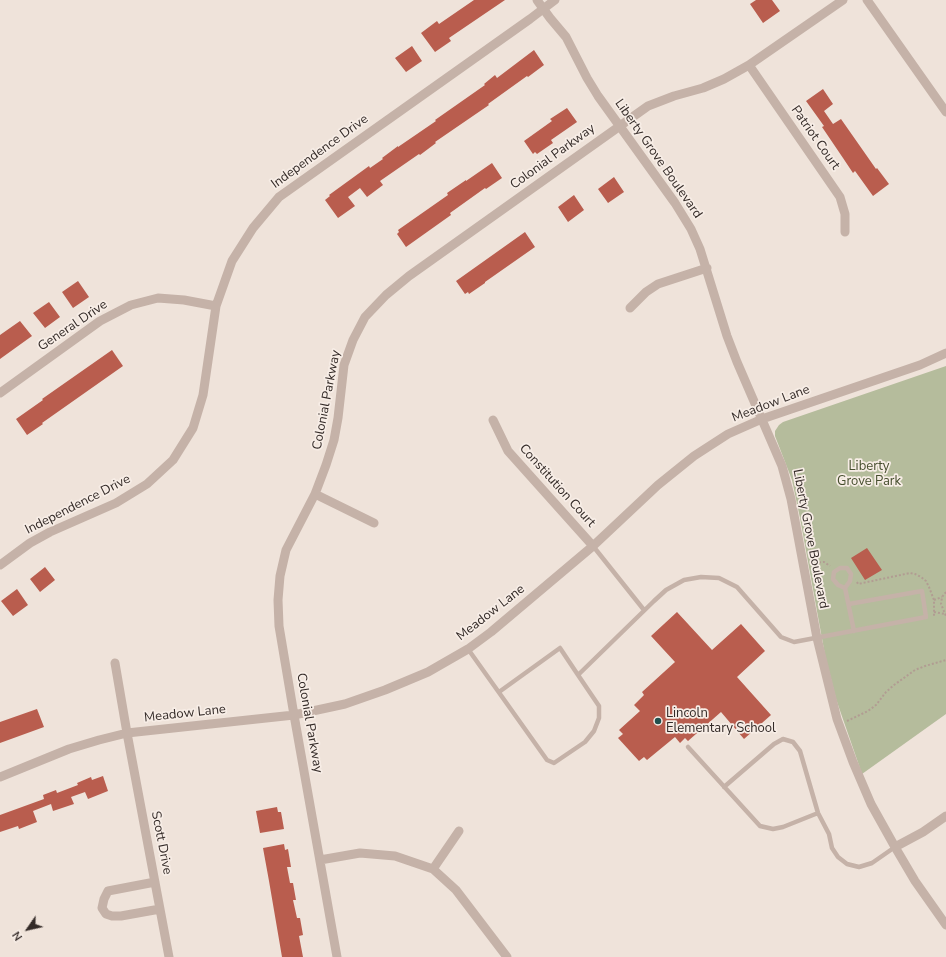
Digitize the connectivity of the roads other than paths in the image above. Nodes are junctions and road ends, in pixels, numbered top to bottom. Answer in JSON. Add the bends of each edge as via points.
{"nodes":[{"id":1,"x":537,"y":0,"type":"edge"},
{"id":2,"x":555,"y":0,"type":"edge"},
{"id":3,"x":843,"y":0,"type":"edge"},
{"id":4,"x":867,"y":0,"type":"edge"},
{"id":5,"x":544,"y":9,"type":"junction"},
{"id":6,"x":749,"y":65,"type":"junction"},
{"id":7,"x":946,"y":112,"type":"edge"},
{"id":8,"x":619,"y":126,"type":"junction"},
{"id":9,"x":845,"y":232,"type":"dead end"},
{"id":10,"x":707,"y":268,"type":"junction"},
{"id":11,"x":216,"y":306,"type":"junction"},
{"id":12,"x":630,"y":308,"type":"dead end"},
{"id":13,"x":946,"y":353,"type":"edge"},
{"id":14,"x":0,"y":393,"type":"edge"},
{"id":15,"x":762,"y":419,"type":"junction"},
{"id":16,"x":493,"y":420,"type":"dead end"},
{"id":17,"x":315,"y":494,"type":"junction"},
{"id":18,"x":374,"y":523,"type":"dead end"},
{"id":19,"x":593,"y":546,"type":"junction"},
{"id":20,"x":0,"y":565,"type":"edge"},
{"id":21,"x":845,"y":588,"type":"junction"},
{"id":22,"x":849,"y":604,"type":"junction"},
{"id":23,"x":644,"y":610,"type":"junction"},
{"id":24,"x":854,"y":631,"type":"junction"},
{"id":25,"x":817,"y":638,"type":"junction"},
{"id":26,"x":468,"y":649,"type":"junction"},
{"id":27,"x":115,"y":663,"type":"dead end"},
{"id":28,"x":578,"y":675,"type":"junction"},
{"id":29,"x":498,"y":692,"type":"junction"},
{"id":30,"x":294,"y":715,"type":"junction"},
{"id":31,"x":127,"y":733,"type":"junction"},
{"id":32,"x":688,"y":747,"type":"dead end"},
{"id":33,"x":0,"y":777,"type":"edge"},
{"id":34,"x":724,"y":787,"type":"junction"},
{"id":35,"x":818,"y":813,"type":"junction"},
{"id":36,"x":946,"y":816,"type":"edge"},
{"id":37,"x":460,"y":831,"type":"dead end"},
{"id":38,"x":895,"y":847,"type":"junction"},
{"id":39,"x":320,"y":860,"type":"junction"},
{"id":40,"x":433,"y":869,"type":"junction"},
{"id":41,"x":155,"y":882,"type":"junction"},
{"id":42,"x":160,"y":909,"type":"junction"},
{"id":43,"x":946,"y":925,"type":"edge"},
{"id":44,"x":169,"y":957,"type":"edge"},
{"id":45,"x":337,"y":957,"type":"edge"},
{"id":46,"x":507,"y":957,"type":"edge"}],
"edges":[{"from":1,"to":5,"type":"street","name":"Liberty Grove Boulevard"},
{"from":2,"to":5,"type":"street","name":"Independence Drive"},
{"from":3,"to":6,"type":"street","name":"Colonial Parkway"},
{"from":4,"to":7,"type":"street"},
{"from":5,"to":8,"type":"street","name":"Liberty Grove Boulevard","via":[[566,37],[587,78]]},
{"from":5,"to":11,"type":"street","name":"Independence Drive","via":[[279,197],[253,228],[232,261]]},
{"from":6,"to":8,"type":"street","name":"Colonial Parkway","via":[[703,88],[648,106]]},
{"from":6,"to":9,"type":"street","name":"Patriot Court","via":[[840,197],[845,214]]},
{"from":8,"to":10,"type":"street","name":"Liberty Grove Boulevard","via":[[675,203],[691,229]]},
{"from":8,"to":17,"type":"street","name":"Colonial Parkway","via":[[409,276],[386,294],[365,317],[344,365],[334,440]]},
{"from":10,"to":12,"type":"street","via":[[658,284]]},
{"from":10,"to":15,"type":"street","name":"Liberty Grove Boulevard","via":[[727,336]]},
{"from":11,"to":14,"type":"street","name":"General Drive","via":[[158,298],[132,305],[100,321]]},
{"from":11,"to":20,"type":"street","name":"Independence Drive","via":[[203,395],[193,428],[173,460],[147,484],[116,503],[30,542]]},
{"from":13,"to":15,"type":"street","name":"Meadow Lane","via":[[920,365]]},
{"from":15,"to":19,"type":"street","name":"Meadow Lane","via":[[728,434],[694,456],[658,485]]},
{"from":15,"to":25,"type":"street","name":"Liberty Grove Boulevard","via":[[782,466],[791,499]]},
{"from":16,"to":19,"type":"street","name":"Constitution Court","via":[[508,451]]},
{"from":17,"to":18,"type":"street"},
{"from":17,"to":30,"type":"street","name":"Colonial Parkway","via":[[286,550],[280,576],[279,626]]},
{"from":19,"to":23,"type":"lane"},
{"from":19,"to":26,"type":"street","name":"Meadow Lane","via":[[514,614]]},
{"from":21,"to":21,"type":"lane","via":[[851,574],[846,568],[840,568],[834,572],[833,578],[838,585]]},
{"from":21,"to":22,"type":"lane"},
{"from":22,"to":24,"type":"lane"},
{"from":22,"to":24,"type":"lane","via":[[922,591],[926,617]]},
{"from":23,"to":25,"type":"lane","via":[[666,590],[684,580],[701,577],[719,578],[737,588],[781,638],[794,642]]},
{"from":23,"to":28,"type":"lane"},
{"from":24,"to":25,"type":"lane"},
{"from":25,"to":38,"type":"street","name":"Liberty Grove Boulevard","via":[[839,724],[853,762],[871,804]]},
{"from":26,"to":29,"type":"lane"},
{"from":26,"to":30,"type":"street","name":"Meadow Lane","via":[[428,672],[385,690],[346,704]]},
{"from":27,"to":31,"type":"street","name":"Scott Drive"},
{"from":28,"to":29,"type":"lane","via":[[560,648]]},
{"from":28,"to":29,"type":"lane","via":[[599,706],[599,718],[594,731],[585,742],[554,763],[547,760]]},
{"from":30,"to":31,"type":"street","name":"Meadow Lane"},
{"from":30,"to":39,"type":"street","name":"Colonial Parkway"},
{"from":31,"to":33,"type":"street","name":"Meadow Lane","via":[[69,750]]},
{"from":31,"to":41,"type":"street","name":"Scott Drive"},
{"from":32,"to":34,"type":"lane"},
{"from":34,"to":35,"type":"lane","via":[[760,826],[773,829],[783,827]]},
{"from":34,"to":35,"type":"lane","via":[[783,739],[793,742],[800,751]]},
{"from":35,"to":38,"type":"lane","via":[[829,834],[832,848],[847,864],[859,867],[872,863]]},
{"from":36,"to":38,"type":"street"},
{"from":37,"to":40,"type":"street"},
{"from":38,"to":43,"type":"street","name":"Liberty Grove Boulevard"},
{"from":39,"to":40,"type":"street","via":[[360,853],[395,856]]},
{"from":39,"to":45,"type":"street","name":"Colonial Parkway"},
{"from":40,"to":46,"type":"street","via":[[456,890]]},
{"from":41,"to":42,"type":"street","name":"Scott Drive"},
{"from":41,"to":42,"type":"street","via":[[108,891],[102,908],[106,914],[112,916]]},
{"from":42,"to":44,"type":"street","name":"Scott Drive"}]}
